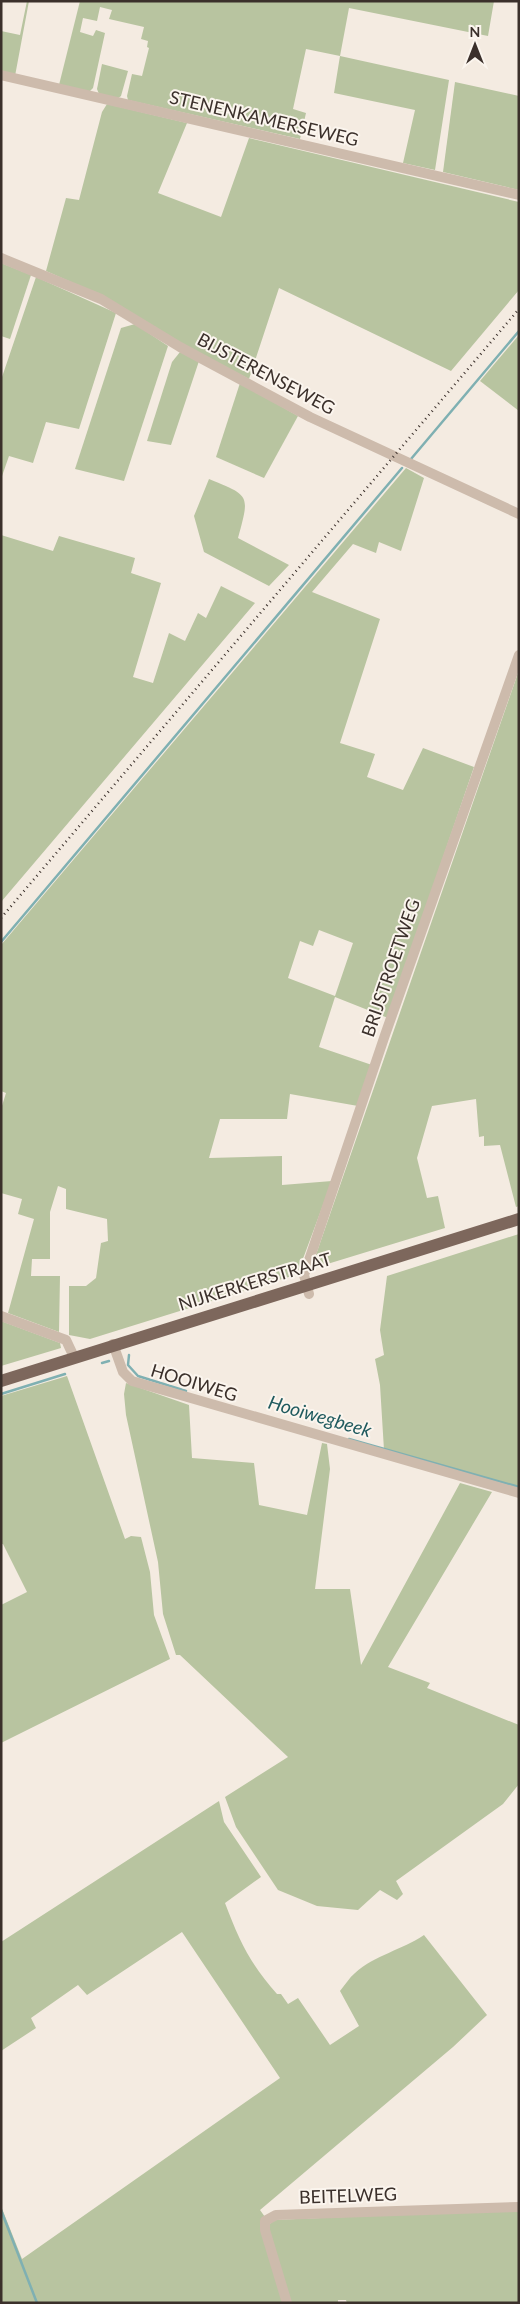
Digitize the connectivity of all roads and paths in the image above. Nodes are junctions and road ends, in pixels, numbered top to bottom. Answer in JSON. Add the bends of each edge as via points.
{"nodes":[{"id":1,"x":1,"y":75,"type":"edge"},
{"id":2,"x":519,"y":195,"type":"edge"},
{"id":3,"x":1,"y":258,"type":"edge"},
{"id":4,"x":519,"y":514,"type":"edge"},
{"id":5,"x":519,"y":655,"type":"edge"},
{"id":6,"x":519,"y":1219,"type":"edge"},
{"id":7,"x":308,"y":1289,"type":"junction"},
{"id":8,"x":1,"y":1316,"type":"edge"},
{"id":9,"x":113,"y":1344,"type":"junction"},
{"id":10,"x":74,"y":1357,"type":"junction"},
{"id":11,"x":1,"y":1381,"type":"edge"},
{"id":12,"x":519,"y":1493,"type":"edge"},
{"id":13,"x":519,"y":2207,"type":"edge"},
{"id":14,"x":287,"y":2303,"type":"edge"}],
"edges":[{"from":1,"to":2,"type":"street","name":"STENENKAMERSEWEG"},
{"from":3,"to":4,"type":"street","name":"BIJSTERENSEWEG","via":[[101,300],[310,417]]},
{"from":5,"to":7,"type":"street","name":"BRIJSTROETWEG","via":[[304,1275]]},
{"from":6,"to":7,"type":"main road","name":"NIJKERKERSTRAAT"},
{"from":7,"to":9,"type":"main road","name":"NIJKERKERSTRAAT"},
{"from":8,"to":10,"type":"street","via":[[66,1340]]},
{"from":9,"to":10,"type":"main road","name":"NIJKERKERSTRAAT"},
{"from":9,"to":12,"type":"street","name":"HOOIWEG","via":[[123,1372],[132,1381]]},
{"from":10,"to":11,"type":"main road","name":"NIJKERKERSTRAAT"},
{"from":13,"to":14,"type":"street","name":"BEITELWEG","via":[[269,2217],[265,2230]]}]}
